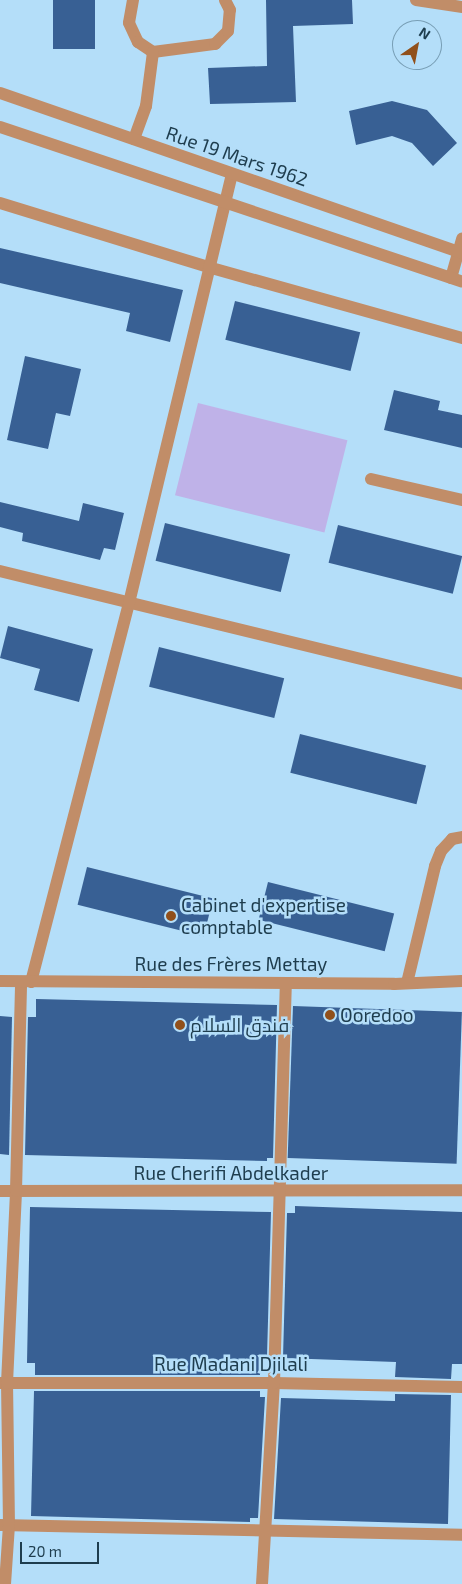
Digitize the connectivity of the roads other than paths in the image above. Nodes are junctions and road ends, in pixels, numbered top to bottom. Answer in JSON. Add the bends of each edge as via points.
{"nodes":[{"id":1,"x":133,"y":0,"type":"edge"},
{"id":2,"x":225,"y":0,"type":"edge"},
{"id":3,"x":416,"y":0,"type":"edge"},
{"id":4,"x":462,"y":7,"type":"edge"},
{"id":5,"x":154,"y":52,"type":"junction"},
{"id":6,"x":0,"y":93,"type":"edge"},
{"id":7,"x":0,"y":127,"type":"edge"},
{"id":8,"x":134,"y":139,"type":"junction"},
{"id":9,"x":232,"y":174,"type":"junction"},
{"id":10,"x":226,"y":200,"type":"junction"},
{"id":11,"x":0,"y":203,"type":"edge"},
{"id":12,"x":461,"y":248,"type":"edge"},
{"id":13,"x":208,"y":267,"type":"junction"},
{"id":14,"x":456,"y":280,"type":"edge"},
{"id":15,"x":462,"y":338,"type":"edge"},
{"id":16,"x":371,"y":479,"type":"dead end"},
{"id":17,"x":462,"y":500,"type":"edge"},
{"id":18,"x":0,"y":572,"type":"edge"},
{"id":19,"x":128,"y":603,"type":"junction"},
{"id":20,"x":462,"y":684,"type":"edge"},
{"id":21,"x":462,"y":837,"type":"edge"},
{"id":22,"x":0,"y":981,"type":"edge"},
{"id":23,"x":462,"y":981,"type":"edge"},
{"id":24,"x":26,"y":982,"type":"junction"},
{"id":25,"x":286,"y":983,"type":"junction"},
{"id":26,"x":407,"y":983,"type":"junction"},
{"id":27,"x":462,"y":1190,"type":"edge"},
{"id":28,"x":0,"y":1191,"type":"edge"},
{"id":29,"x":16,"y":1191,"type":"junction"},
{"id":30,"x":281,"y":1192,"type":"junction"},
{"id":31,"x":274,"y":1382,"type":"junction"},
{"id":32,"x":3,"y":1383,"type":"edge"},
{"id":33,"x":462,"y":1388,"type":"edge"},
{"id":34,"x":4,"y":1525,"type":"edge"},
{"id":35,"x":264,"y":1532,"type":"junction"},
{"id":36,"x":462,"y":1535,"type":"edge"},
{"id":37,"x":5,"y":1584,"type":"edge"},
{"id":38,"x":262,"y":1584,"type":"edge"}],
"edges":[{"from":1,"to":5,"type":"street","via":[[129,23],[138,42]]},
{"from":2,"to":5,"type":"street","via":[[230,10],[228,30],[215,44]]},
{"from":3,"to":4,"type":"street"},
{"from":5,"to":8,"type":"street","via":[[146,106]]},
{"from":6,"to":8,"type":"street","name":"Rue 19 Mars 1962"},
{"from":7,"to":10,"type":"street"},
{"from":8,"to":9,"type":"street","name":"Rue 19 Mars 1962"},
{"from":9,"to":10,"type":"street"},
{"from":9,"to":12,"type":"street","name":"Rue 19 Mars 1962"},
{"from":10,"to":13,"type":"street"},
{"from":10,"to":14,"type":"street"},
{"from":11,"to":13,"type":"street"},
{"from":12,"to":14,"type":"street"},
{"from":13,"to":15,"type":"street"},
{"from":13,"to":19,"type":"street"},
{"from":16,"to":17,"type":"street"},
{"from":18,"to":19,"type":"street"},
{"from":19,"to":20,"type":"street"},
{"from":19,"to":24,"type":"street"},
{"from":21,"to":26,"type":"street","via":[[452,839],[441,851],[435,866]]},
{"from":22,"to":24,"type":"street","name":"Rue des Frères Mettay"},
{"from":23,"to":26,"type":"street","name":"Rue des Frères Mettay"},
{"from":24,"to":25,"type":"street","name":"Rue des Frères Mettay"},
{"from":24,"to":29,"type":"street"},
{"from":25,"to":26,"type":"street","name":"Rue des Frères Mettay"},
{"from":25,"to":30,"type":"street"},
{"from":27,"to":30,"type":"street","name":"Rue Cherifi Abdelkader"},
{"from":28,"to":29,"type":"street","name":"Rue Cherifi Abdelkader"},
{"from":29,"to":30,"type":"street","name":"Rue Cherifi Abdelkader"},
{"from":29,"to":32,"type":"street"},
{"from":30,"to":31,"type":"street"},
{"from":31,"to":32,"type":"street","name":"Rue Madani Djilali"},
{"from":31,"to":33,"type":"street","name":"Rue Madani Djilali"},
{"from":31,"to":35,"type":"street"},
{"from":32,"to":34,"type":"street"},
{"from":34,"to":35,"type":"street"},
{"from":34,"to":37,"type":"street"},
{"from":35,"to":36,"type":"street"},
{"from":35,"to":38,"type":"street"}]}
